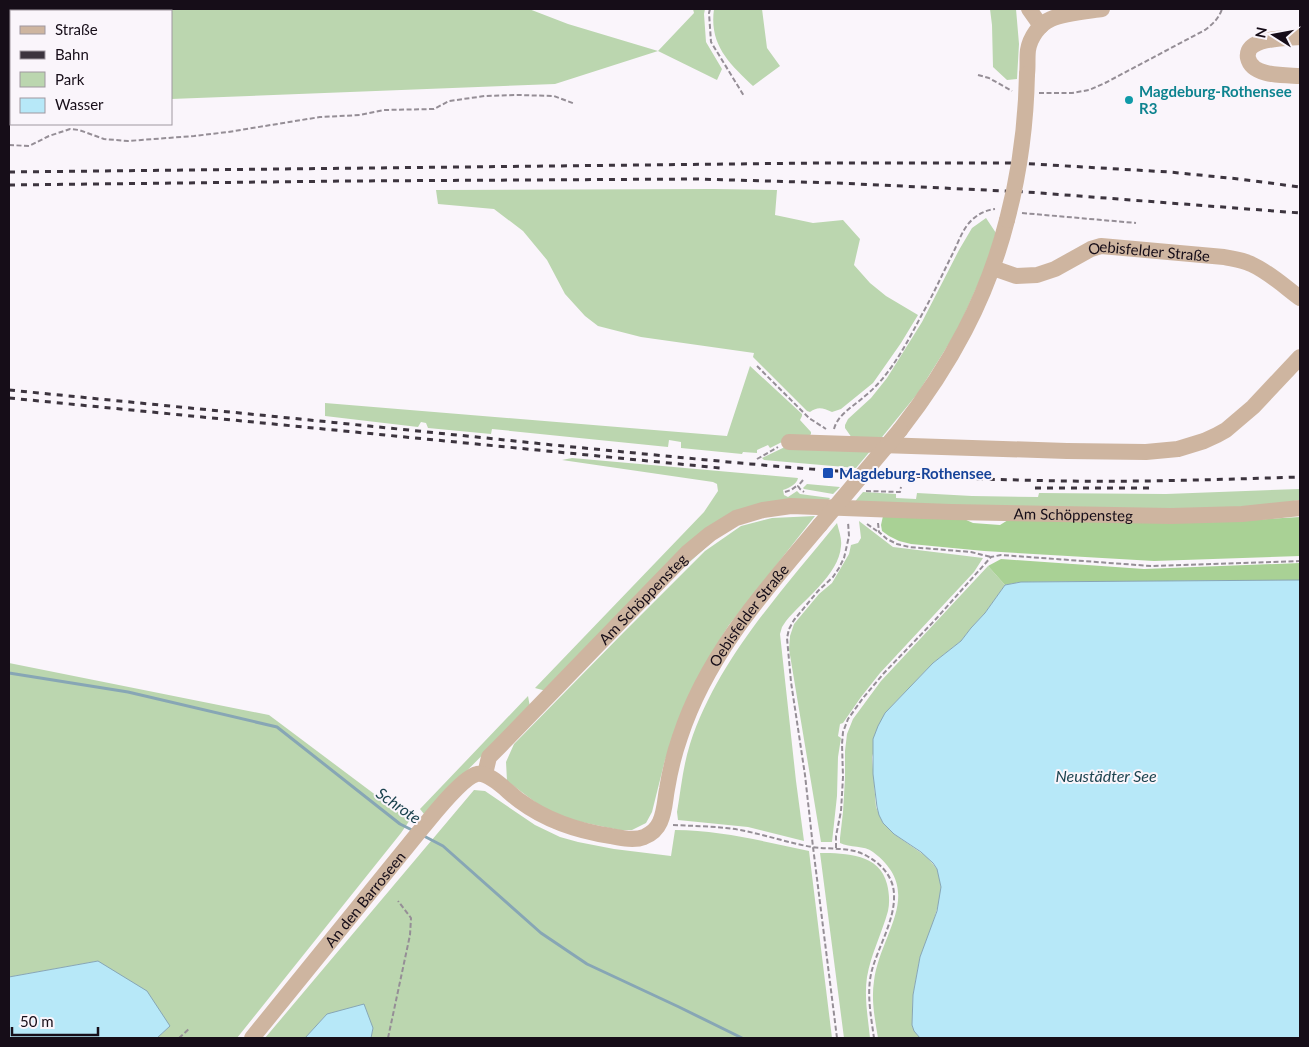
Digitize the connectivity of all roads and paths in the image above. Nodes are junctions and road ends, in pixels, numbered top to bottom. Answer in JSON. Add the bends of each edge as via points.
{"nodes":[{"id":1,"x":710,"y":9,"type":"edge"},
{"id":2,"x":1029,"y":9,"type":"edge"},
{"id":3,"x":1102,"y":9,"type":"edge"},
{"id":4,"x":1222,"y":9,"type":"edge"},
{"id":5,"x":1041,"y":26,"type":"junction"},
{"id":6,"x":1300,"y":37,"type":"edge"},
{"id":7,"x":978,"y":74,"type":"dead end"},
{"id":8,"x":1300,"y":76,"type":"edge"},
{"id":9,"x":1015,"y":92,"type":"dead end"},
{"id":10,"x":1034,"y":92,"type":"dead end"},
{"id":11,"x":744,"y":96,"type":"dead end"},
{"id":12,"x":575,"y":104,"type":"dead end"},
{"id":13,"x":9,"y":145,"type":"edge"},
{"id":14,"x":1008,"y":214,"type":"junction"},
{"id":15,"x":1136,"y":223,"type":"dead end"},
{"id":16,"x":993,"y":268,"type":"junction"},
{"id":17,"x":1300,"y":298,"type":"edge"},
{"id":18,"x":1300,"y":357,"type":"edge"},
{"id":19,"x":757,"y":366,"type":"dead end"},
{"id":20,"x":828,"y":430,"type":"dead end"},
{"id":21,"x":789,"y":442,"type":"joint"},
{"id":22,"x":847,"y":443,"type":"junction"},
{"id":23,"x":757,"y":459,"type":"dead end"},
{"id":24,"x":798,"y":485,"type":"dead end"},
{"id":25,"x":901,"y":487,"type":"dead end"},
{"id":26,"x":859,"y":490,"type":"dead end"},
{"id":27,"x":785,"y":492,"type":"dead end"},
{"id":28,"x":848,"y":508,"type":"junction"},
{"id":29,"x":1300,"y":508,"type":"edge"},
{"id":30,"x":879,"y":510,"type":"junction"},
{"id":31,"x":991,"y":558,"type":"junction"},
{"id":32,"x":1300,"y":561,"type":"edge"},
{"id":33,"x":485,"y":774,"type":"junction"},
{"id":34,"x":673,"y":825,"type":"dead end"},
{"id":35,"x":813,"y":847,"type":"junction"},
{"id":36,"x":836,"y":848,"type":"junction"},
{"id":37,"x":398,"y":901,"type":"dead end"},
{"id":38,"x":190,"y":1028,"type":"dead end"},
{"id":39,"x":179,"y":1038,"type":"edge"},
{"id":40,"x":252,"y":1038,"type":"edge"},
{"id":41,"x":388,"y":1038,"type":"edge"},
{"id":42,"x":837,"y":1038,"type":"edge"},
{"id":43,"x":874,"y":1038,"type":"edge"}],
"edges":[{"from":1,"to":11,"type":"path","via":[[711,42]]},
{"from":2,"to":5,"type":"street"},
{"from":3,"to":5,"type":"street","via":[[1059,16]]},
{"from":4,"to":10,"type":"path","via":[[1215,22],[1205,30],[1105,84],[1072,93]]},
{"from":5,"to":14,"type":"street","name":"Oebisfelder Straße","bridge":true,"via":[[1028,51],[1021,159]]},
{"from":6,"to":8,"type":"street","via":[[1258,43],[1248,54],[1252,66],[1259,71]]},
{"from":7,"to":9,"type":"path"},
{"from":12,"to":13,"type":"path","via":[[554,96],[485,96],[449,101],[434,110],[392,110],[320,117],[194,136],[128,141],[104,139],[70,129],[29,146]]},
{"from":14,"to":15,"type":"path"},
{"from":14,"to":16,"type":"street","name":"Oebisfelder Straße"},
{"from":14,"to":22,"type":"path","via":[[985,211],[967,224],[920,318],[886,374],[869,394],[838,419],[834,435]]},
{"from":16,"to":17,"type":"street","name":"Oebisfelder Straße","via":[[1016,276],[1037,275],[1101,246],[1224,257],[1253,264]]},
{"from":16,"to":33,"type":"street","name":"Oebisfelder Straße","bridge":true,"via":[[970,322],[927,394],[756,601],[708,673],[680,736],[662,815],[652,832],[641,838],[629,838],[563,825],[530,808]]},
{"from":18,"to":22,"type":"street","via":[[1226,430],[1204,441],[1178,448],[1094,452]]},
{"from":19,"to":20,"type":"path","via":[[809,418]]},
{"from":21,"to":22,"type":"street"},
{"from":21,"to":23,"type":"path"},
{"from":24,"to":27,"type":"path"},
{"from":25,"to":26,"type":"path","via":[[900,492]]},
{"from":28,"to":30,"type":"street","name":"Am Schöppensteg"},
{"from":28,"to":33,"type":"street","name":"Am Schöppensteg","via":[[791,506],[763,510],[736,518],[710,534],[687,553],[500,746],[490,758]]},
{"from":28,"to":35,"type":"path","via":[[849,536],[844,558],[833,577],[794,620],[787,638]]},
{"from":29,"to":30,"type":"street","name":"Am Schöppensteg","via":[[1171,516]]},
{"from":30,"to":31,"type":"path","via":[[879,532],[897,544],[971,552]]},
{"from":31,"to":32,"type":"path","via":[[1001,554],[1151,566]]},
{"from":31,"to":36,"type":"path","via":[[884,673],[848,719],[843,732],[841,811]]},
{"from":33,"to":40,"type":"street","name":"An den Barroseen","via":[[467,779],[440,807]]},
{"from":34,"to":35,"type":"path","via":[[728,828]]},
{"from":35,"to":36,"type":"path"},
{"from":35,"to":42,"type":"path"},
{"from":36,"to":43,"type":"path","via":[[854,850],[882,865],[893,887],[892,912],[870,982]]},
{"from":37,"to":41,"type":"path","via":[[411,918],[410,935]]},
{"from":38,"to":39,"type":"path"}]}
